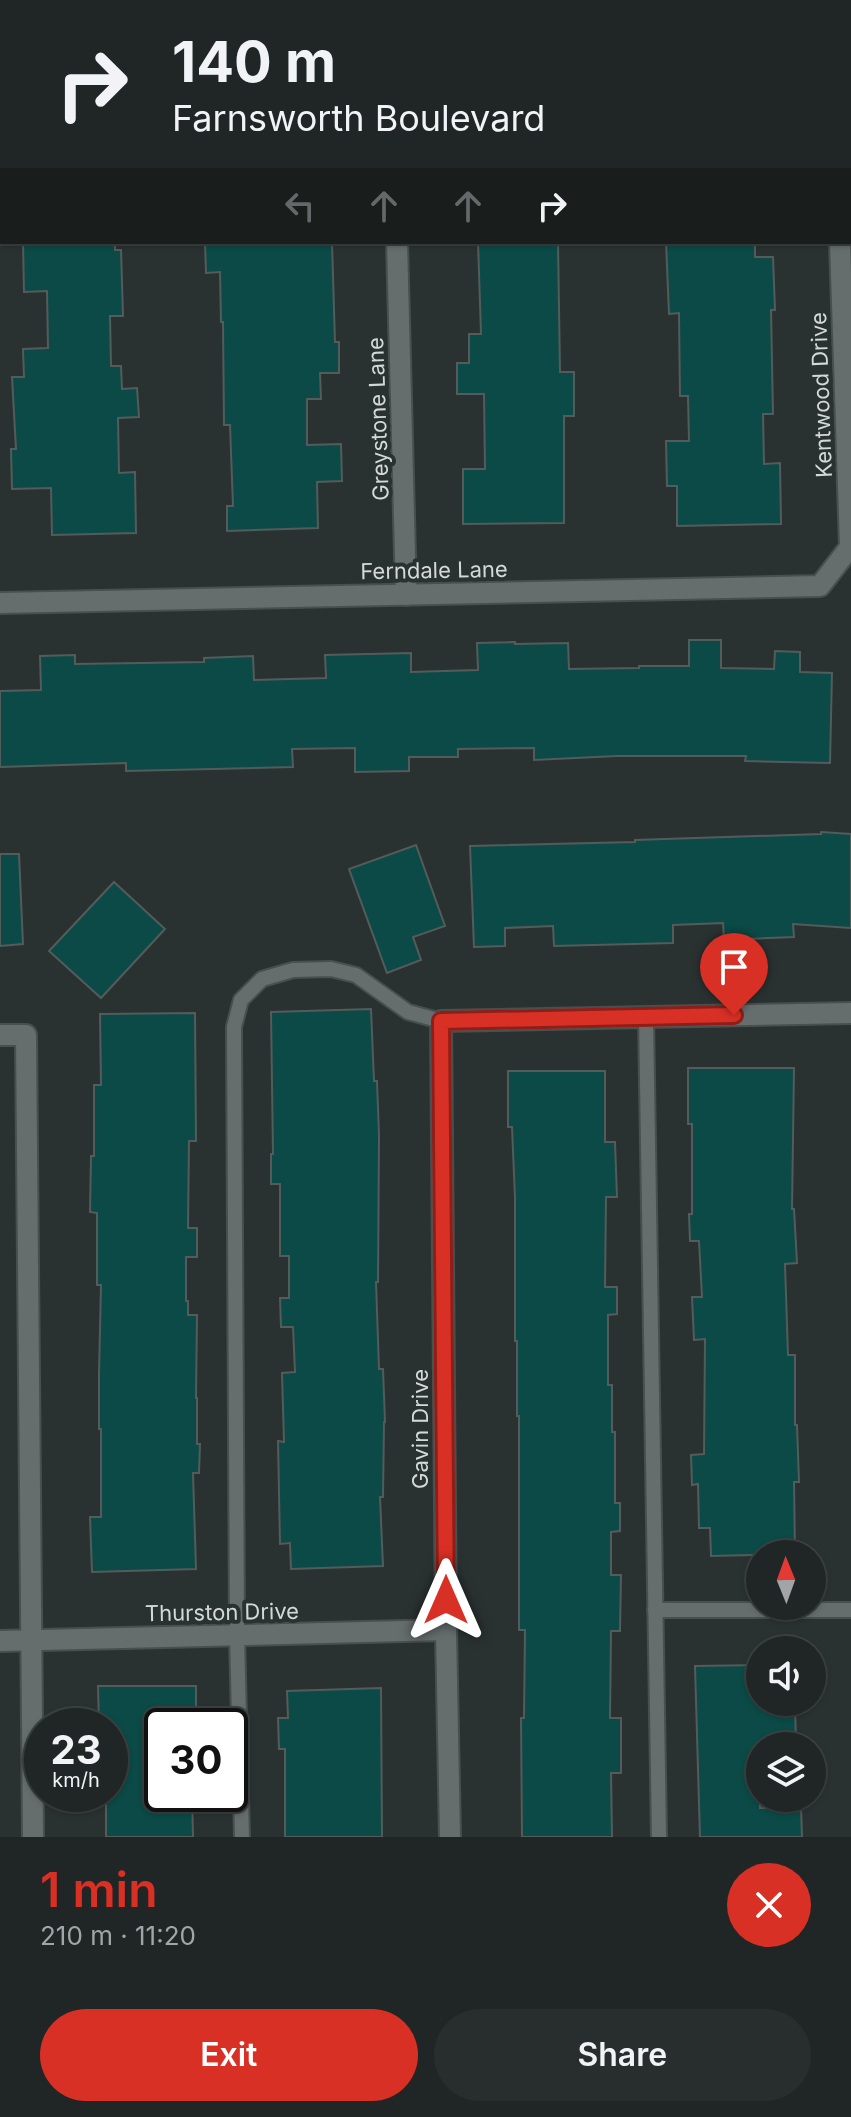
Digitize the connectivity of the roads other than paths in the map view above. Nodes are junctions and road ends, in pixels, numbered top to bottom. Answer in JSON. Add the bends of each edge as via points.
{"nodes":[{"id":1,"x":397,"y":244,"type":"edge"},
{"id":2,"x":840,"y":244,"type":"edge"},
{"id":3,"x":850,"y":547,"type":"edge"},
{"id":4,"x":406,"y":595,"type":"junction"},
{"id":5,"x":0,"y":603,"type":"edge"},
{"id":6,"x":851,"y":1013,"type":"edge"},
{"id":7,"x":646,"y":1017,"type":"junction"},
{"id":8,"x":441,"y":1021,"type":"junction"},
{"id":9,"x":0,"y":1035,"type":"edge"},
{"id":10,"x":655,"y":1610,"type":"junction"},
{"id":11,"x":851,"y":1610,"type":"edge"},
{"id":12,"x":446,"y":1630,"type":"junction"},
{"id":13,"x":237,"y":1636,"type":"junction"},
{"id":14,"x":0,"y":1641,"type":"edge"},
{"id":15,"x":30,"y":1641,"type":"junction"},
{"id":16,"x":33,"y":1837,"type":"edge"},
{"id":17,"x":242,"y":1837,"type":"edge"},
{"id":18,"x":450,"y":1837,"type":"edge"},
{"id":19,"x":659,"y":1837,"type":"edge"}],
"edges":[{"from":1,"to":4,"type":"street","name":"Greystone Lane"},
{"from":2,"to":3,"type":"street","name":"Kentwood Drive"},
{"from":3,"to":4,"type":"street","name":"Ferndale Lane","via":[[820,586]]},
{"from":4,"to":5,"type":"street","name":"Ferndale Lane"},
{"from":6,"to":7,"type":"street"},
{"from":7,"to":8,"type":"street"},
{"from":7,"to":10,"type":"lane"},
{"from":8,"to":12,"type":"street","name":"Gavin Drive"},
{"from":8,"to":13,"type":"lane","via":[[408,1012],[356,975],[331,969],[293,970],[262,979],[241,1000],[234,1027]]},
{"from":9,"to":15,"type":"street","via":[[26,1035]]},
{"from":10,"to":11,"type":"lane"},
{"from":10,"to":19,"type":"lane"},
{"from":12,"to":13,"type":"street","name":"Thurston Drive"},
{"from":12,"to":18,"type":"street","name":"Gavin Drive"},
{"from":13,"to":15,"type":"street","name":"Thurston Drive"},
{"from":13,"to":17,"type":"lane"},
{"from":14,"to":15,"type":"street","name":"Thurston Drive"},
{"from":15,"to":16,"type":"street"}]}
